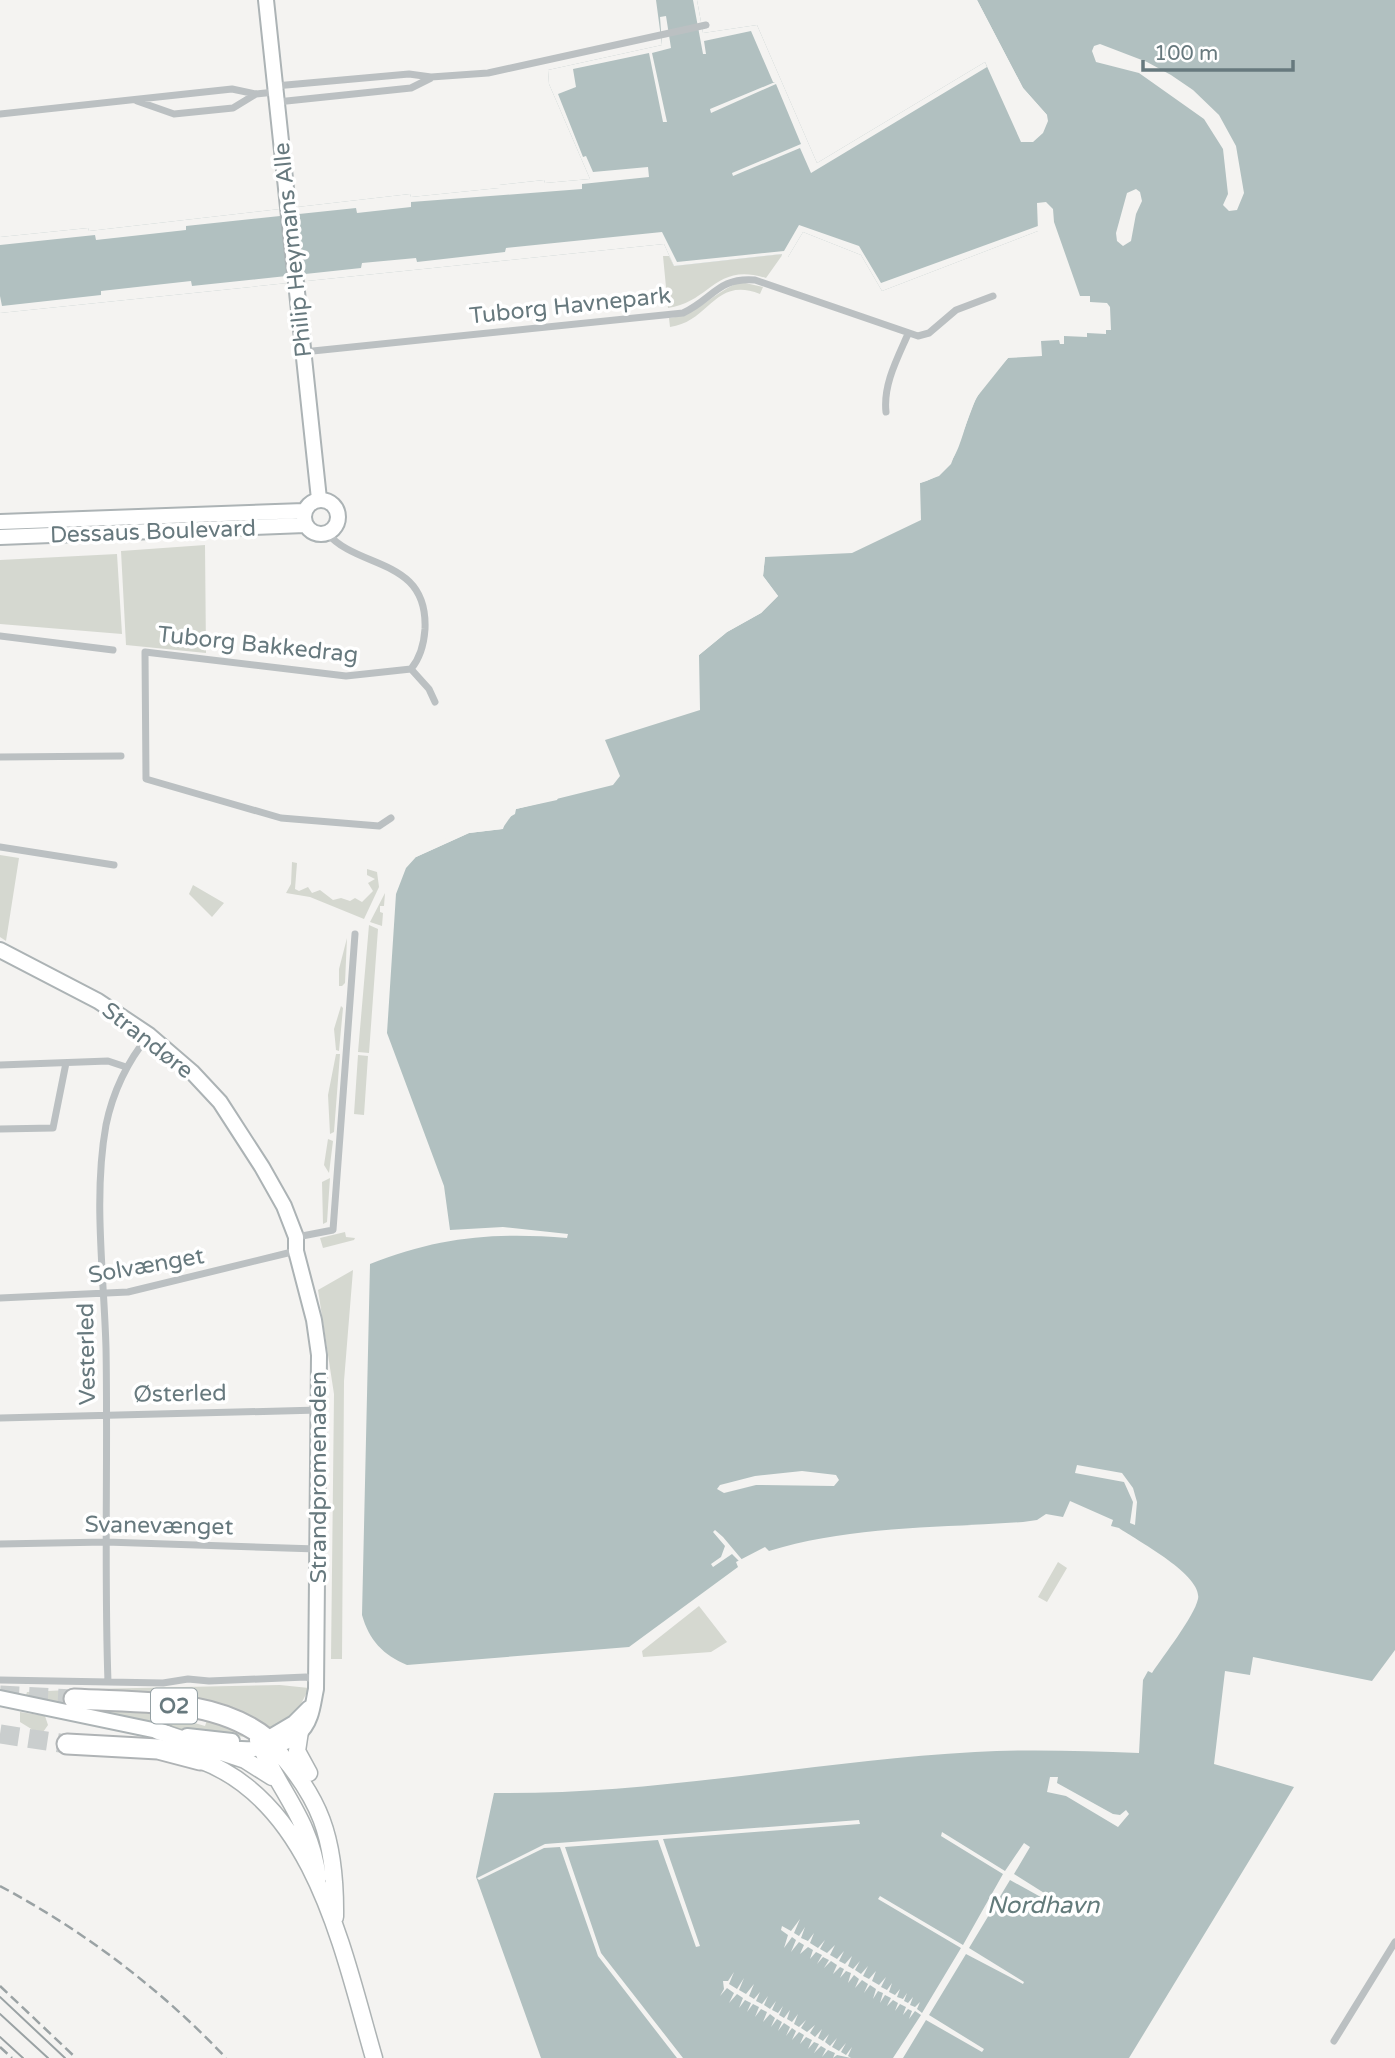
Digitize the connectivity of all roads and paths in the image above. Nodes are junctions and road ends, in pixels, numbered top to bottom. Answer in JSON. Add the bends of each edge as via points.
{"nodes":[{"id":1,"x":266,"y":0,"type":"edge"},
{"id":2,"x":706,"y":25,"type":"dead end"},
{"id":3,"x":431,"y":78,"type":"junction"},
{"id":4,"x":276,"y":93,"type":"junction"},
{"id":5,"x":256,"y":94,"type":"junction"},
{"id":6,"x":137,"y":101,"type":"junction"},
{"id":7,"x":0,"y":114,"type":"edge"},
{"id":8,"x":993,"y":296,"type":"dead end"},
{"id":9,"x":908,"y":334,"type":"junction"},
{"id":10,"x":302,"y":352,"type":"junction"},
{"id":11,"x":886,"y":412,"type":"dead end"},
{"id":12,"x":319,"y":499,"type":"junction"},
{"id":13,"x":305,"y":518,"type":"junction"},
{"id":14,"x":0,"y":522,"type":"edge"},
{"id":15,"x":327,"y":533,"type":"junction"},
{"id":16,"x":0,"y":537,"type":"edge"},
{"id":17,"x":0,"y":636,"type":"edge"},
{"id":18,"x":113,"y":650,"type":"dead end"},
{"id":19,"x":411,"y":669,"type":"junction"},
{"id":20,"x":435,"y":702,"type":"dead end"},
{"id":21,"x":121,"y":756,"type":"dead end"},
{"id":22,"x":0,"y":757,"type":"edge"},
{"id":23,"x":391,"y":818,"type":"dead end"},
{"id":24,"x":0,"y":848,"type":"edge"},
{"id":25,"x":114,"y":865,"type":"dead end"},
{"id":26,"x":355,"y":934,"type":"dead end"},
{"id":27,"x":0,"y":950,"type":"edge"},
{"id":28,"x":149,"y":1035,"type":"junction"},
{"id":29,"x":66,"y":1063,"type":"junction"},
{"id":30,"x":0,"y":1065,"type":"edge"},
{"id":31,"x":126,"y":1067,"type":"junction"},
{"id":32,"x":0,"y":1129,"type":"edge"},
{"id":33,"x":294,"y":1242,"type":"junction"},
{"id":34,"x":105,"y":1295,"type":"junction"},
{"id":35,"x":0,"y":1298,"type":"edge"},
{"id":36,"x":320,"y":1409,"type":"junction"},
{"id":37,"x":107,"y":1414,"type":"junction"},
{"id":38,"x":0,"y":1418,"type":"edge"},
{"id":39,"x":106,"y":1542,"type":"junction"},
{"id":40,"x":0,"y":1544,"type":"edge"},
{"id":41,"x":317,"y":1549,"type":"junction"},
{"id":42,"x":0,"y":1679,"type":"edge"},
{"id":43,"x":317,"y":1681,"type":"junction"},
{"id":44,"x":108,"y":1682,"type":"junction"},
{"id":45,"x":0,"y":1698,"type":"edge"},
{"id":46,"x":0,"y":1704,"type":"edge"},
{"id":47,"x":312,"y":1704,"type":"junction"},
{"id":48,"x":67,"y":1705,"type":"junction"},
{"id":49,"x":158,"y":1731,"type":"junction"},
{"id":50,"x":300,"y":1731,"type":"junction"},
{"id":51,"x":67,"y":1744,"type":"tunnel mouth"},
{"id":52,"x":265,"y":1744,"type":"junction"},
{"id":53,"x":200,"y":1760,"type":"joint"},
{"id":54,"x":282,"y":1785,"type":"junction"},
{"id":55,"x":318,"y":1805,"type":"junction"},
{"id":56,"x":326,"y":1828,"type":"junction"},
{"id":57,"x":309,"y":1835,"type":"junction"},
{"id":58,"x":292,"y":1838,"type":"junction"},
{"id":59,"x":319,"y":1887,"type":"junction"},
{"id":60,"x":335,"y":1926,"type":"junction"},
{"id":61,"x":1395,"y":1942,"type":"edge"},
{"id":62,"x":1334,"y":2041,"type":"dead end"},
{"id":63,"x":374,"y":2058,"type":"edge"}],
"edges":[{"from":1,"to":4,"type":"street","name":"Philip Heymans Alle"},
{"from":2,"to":3,"type":"street","via":[[488,73]]},
{"from":3,"to":4,"type":"street","via":[[409,74]]},
{"from":3,"to":4,"type":"street","via":[[411,88]]},
{"from":4,"to":5,"type":"street"},
{"from":4,"to":10,"type":"street","name":"Philip Heymans Alle"},
{"from":5,"to":6,"type":"street","via":[[232,89]]},
{"from":5,"to":6,"type":"street","via":[[233,108],[174,114]]},
{"from":6,"to":7,"type":"street"},
{"from":8,"to":9,"type":"street","via":[[956,310],[929,332]]},
{"from":9,"to":10,"type":"street","name":"Tuborg Havnepark","via":[[743,279],[721,285],[683,313]]},
{"from":9,"to":11,"type":"street","via":[[889,380]]},
{"from":10,"to":12,"type":"street","name":"Philip Heymans Alle"},
{"from":12,"to":13,"type":"street","via":[[310,503]]},
{"from":12,"to":15,"type":"street","via":[[330,502],[337,511],[335,526]]},
{"from":13,"to":14,"type":"street","name":"Dessaus Boulevard"},
{"from":13,"to":15,"type":"street","via":[[316,533]]},
{"from":13,"to":16,"type":"street","name":"Dessaus Boulevard"},
{"from":15,"to":19,"type":"street","via":[[341,546],[396,570],[411,584],[425,620],[423,647]]},
{"from":17,"to":18,"type":"street"},
{"from":19,"to":20,"type":"street"},
{"from":19,"to":23,"type":"street","name":"Tuborg Bakkedrag","via":[[346,676],[145,652],[146,779],[281,818],[379,826]]},
{"from":21,"to":22,"type":"street"},
{"from":24,"to":25,"type":"street"},
{"from":26,"to":33,"type":"street","via":[[333,1230]]},
{"from":27,"to":28,"type":"street","name":"Strandøre","via":[[98,1001]]},
{"from":28,"to":31,"type":"street","name":"Vesterled"},
{"from":28,"to":33,"type":"street","name":"Strandøre","via":[[220,1102],[262,1167]]},
{"from":29,"to":30,"type":"street"},
{"from":29,"to":31,"type":"street","via":[[108,1061]]},
{"from":29,"to":32,"type":"street","via":[[53,1128]]},
{"from":31,"to":34,"type":"street","name":"Vesterled","via":[[102,1151]]},
{"from":33,"to":34,"type":"street","name":"Solvænget","via":[[141,1290]]},
{"from":33,"to":36,"type":"street","name":"Strandpromenaden","via":[[314,1320]]},
{"from":34,"to":35,"type":"street","name":"Solvænget"},
{"from":34,"to":37,"type":"street","name":"Vesterled"},
{"from":36,"to":37,"type":"street","name":"Østerled"},
{"from":36,"to":41,"type":"street","name":"Strandpromenaden"},
{"from":37,"to":38,"type":"street","name":"Østerled"},
{"from":37,"to":39,"type":"street","name":"Vesterled"},
{"from":39,"to":40,"type":"street","name":"Svanevænget"},
{"from":39,"to":41,"type":"street","name":"Svanevænget"},
{"from":39,"to":44,"type":"street","name":"Vesterled"},
{"from":41,"to":43,"type":"street","name":"Strandpromenaden"},
{"from":42,"to":44,"type":"street"},
{"from":43,"to":44,"type":"street","via":[[306,1677]]},
{"from":43,"to":47,"type":"street","name":"Strandpromenaden"},
{"from":45,"to":48,"type":"street"},
{"from":46,"to":48,"type":"street"},
{"from":47,"to":50,"type":"street","name":"Strandpromenaden"},
{"from":47,"to":52,"type":"street"},
{"from":48,"to":49,"type":"street"},
{"from":48,"to":52,"type":"highway","number":"O2","via":[[197,1708],[244,1725]]},
{"from":49,"to":52,"type":"street","via":[[239,1750]]},
{"from":49,"to":54,"type":"main road","via":[[245,1760]]},
{"from":50,"to":52,"type":"street"},
{"from":50,"to":55,"type":"main road","via":[[297,1751]]},
{"from":51,"to":53,"type":"highway","number":"O2","via":[[158,1749]]},
{"from":52,"to":54,"type":"main road"},
{"from":52,"to":55,"type":"main road","number":"O2","via":[[292,1766]]},
{"from":53,"to":58,"type":"main road","number":"O2","via":[[240,1779],[257,1793]]},
{"from":54,"to":57,"type":"main road"},
{"from":55,"to":56,"type":"main road","number":"O2"},
{"from":56,"to":57,"type":"main road"},
{"from":56,"to":60,"type":"main road","number":"O2"},
{"from":57,"to":58,"type":"main road"},
{"from":57,"to":59,"type":"main road"},
{"from":58,"to":59,"type":"main road","number":"O2"},
{"from":59,"to":60,"type":"main road","number":"O2"},
{"from":60,"to":63,"type":"main road","number":"O2"},
{"from":61,"to":62,"type":"street"}]}
